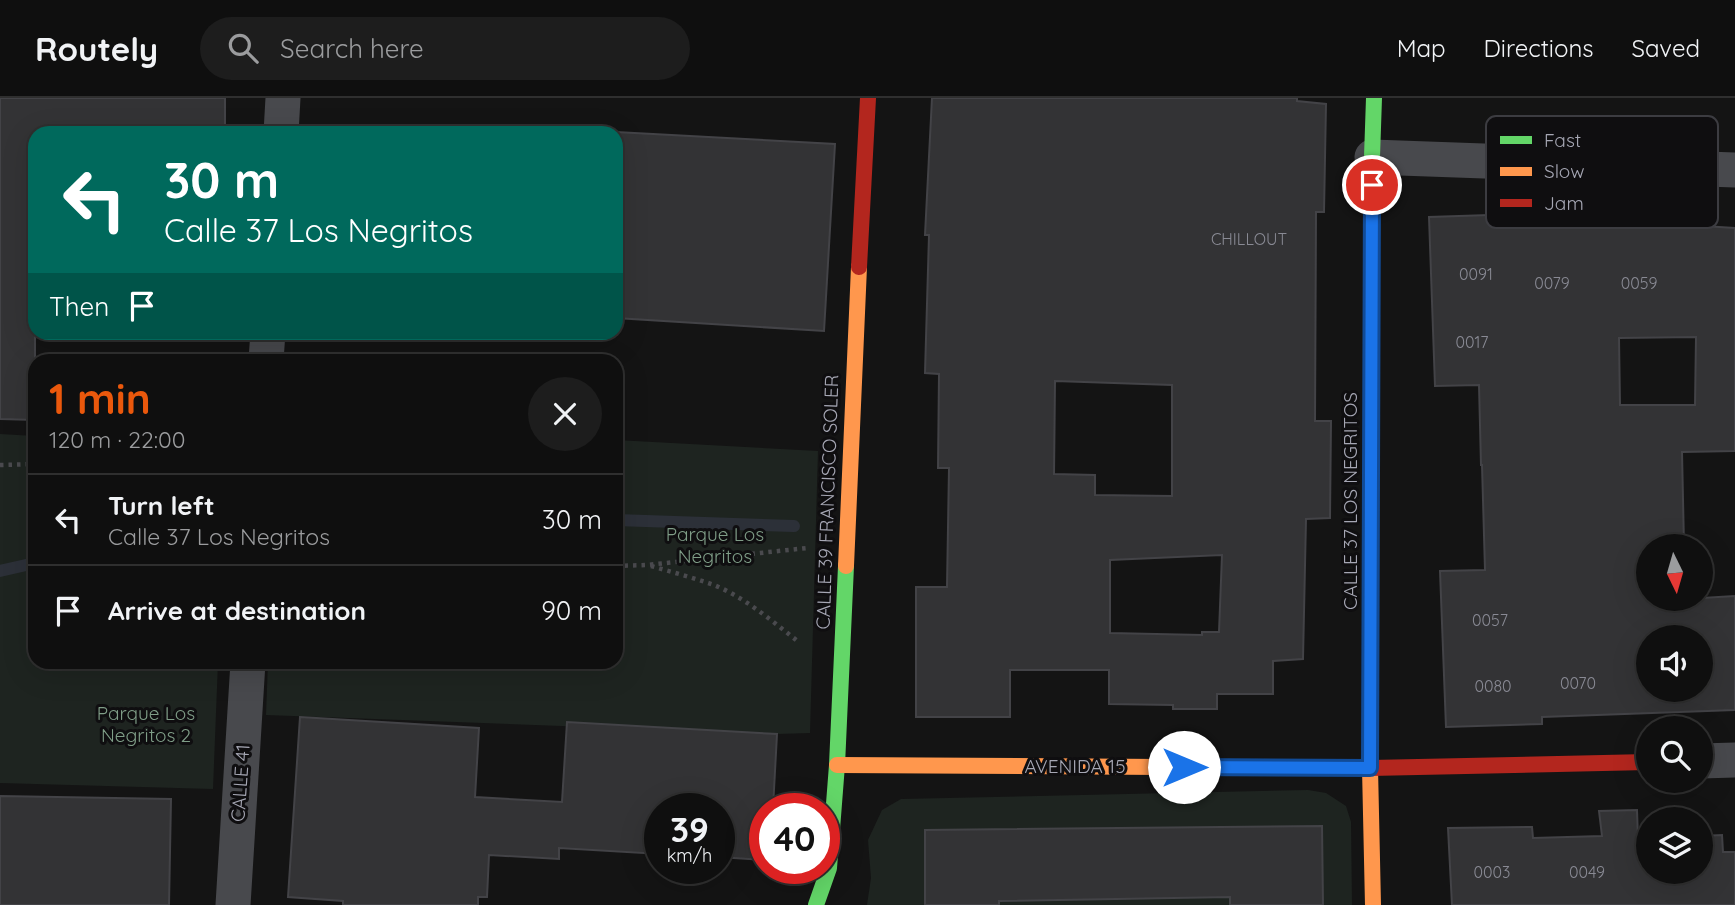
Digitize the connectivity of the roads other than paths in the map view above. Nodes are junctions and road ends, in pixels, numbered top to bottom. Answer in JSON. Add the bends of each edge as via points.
{"nodes":[{"id":1,"x":283,"y":98,"type":"edge"},
{"id":2,"x":868,"y":98,"type":"edge"},
{"id":3,"x":1374,"y":98,"type":"edge"},
{"id":4,"x":281,"y":126,"type":"edge"},
{"id":5,"x":1372,"y":157,"type":"junction"},
{"id":6,"x":1486,"y":161,"type":"edge"},
{"id":7,"x":248,"y":669,"type":"edge"},
{"id":8,"x":1735,"y":760,"type":"edge"},
{"id":9,"x":1713,"y":761,"type":"edge"},
{"id":10,"x":1636,"y":762,"type":"edge"},
{"id":11,"x":836,"y":765,"type":"junction"},
{"id":12,"x":1370,"y":768,"type":"junction"},
{"id":13,"x":233,"y":905,"type":"edge"},
{"id":14,"x":816,"y":905,"type":"edge"},
{"id":15,"x":1373,"y":905,"type":"edge"}],
"edges":[{"from":1,"to":4,"type":"street"},
{"from":2,"to":11,"type":"street","name":"CALLE 39 FRANCISCO SOLER"},
{"from":3,"to":5,"type":"street","name":"CALLE 37 LOS NEGRITOS"},
{"from":5,"to":6,"type":"street"},
{"from":5,"to":12,"type":"street","name":"CALLE 37 LOS NEGRITOS"},
{"from":7,"to":13,"type":"street","name":"CALLE 41"},
{"from":8,"to":9,"type":"street"},
{"from":10,"to":12,"type":"street","name":"AVENIDA 15"},
{"from":11,"to":12,"type":"street","name":"AVENIDA 15"},
{"from":11,"to":14,"type":"street","name":"CALLE 39 FRANCISCO SOLER","via":[[829,868]]},
{"from":12,"to":15,"type":"street","name":"CALLE 37 LOS NEGRITOS"}]}
